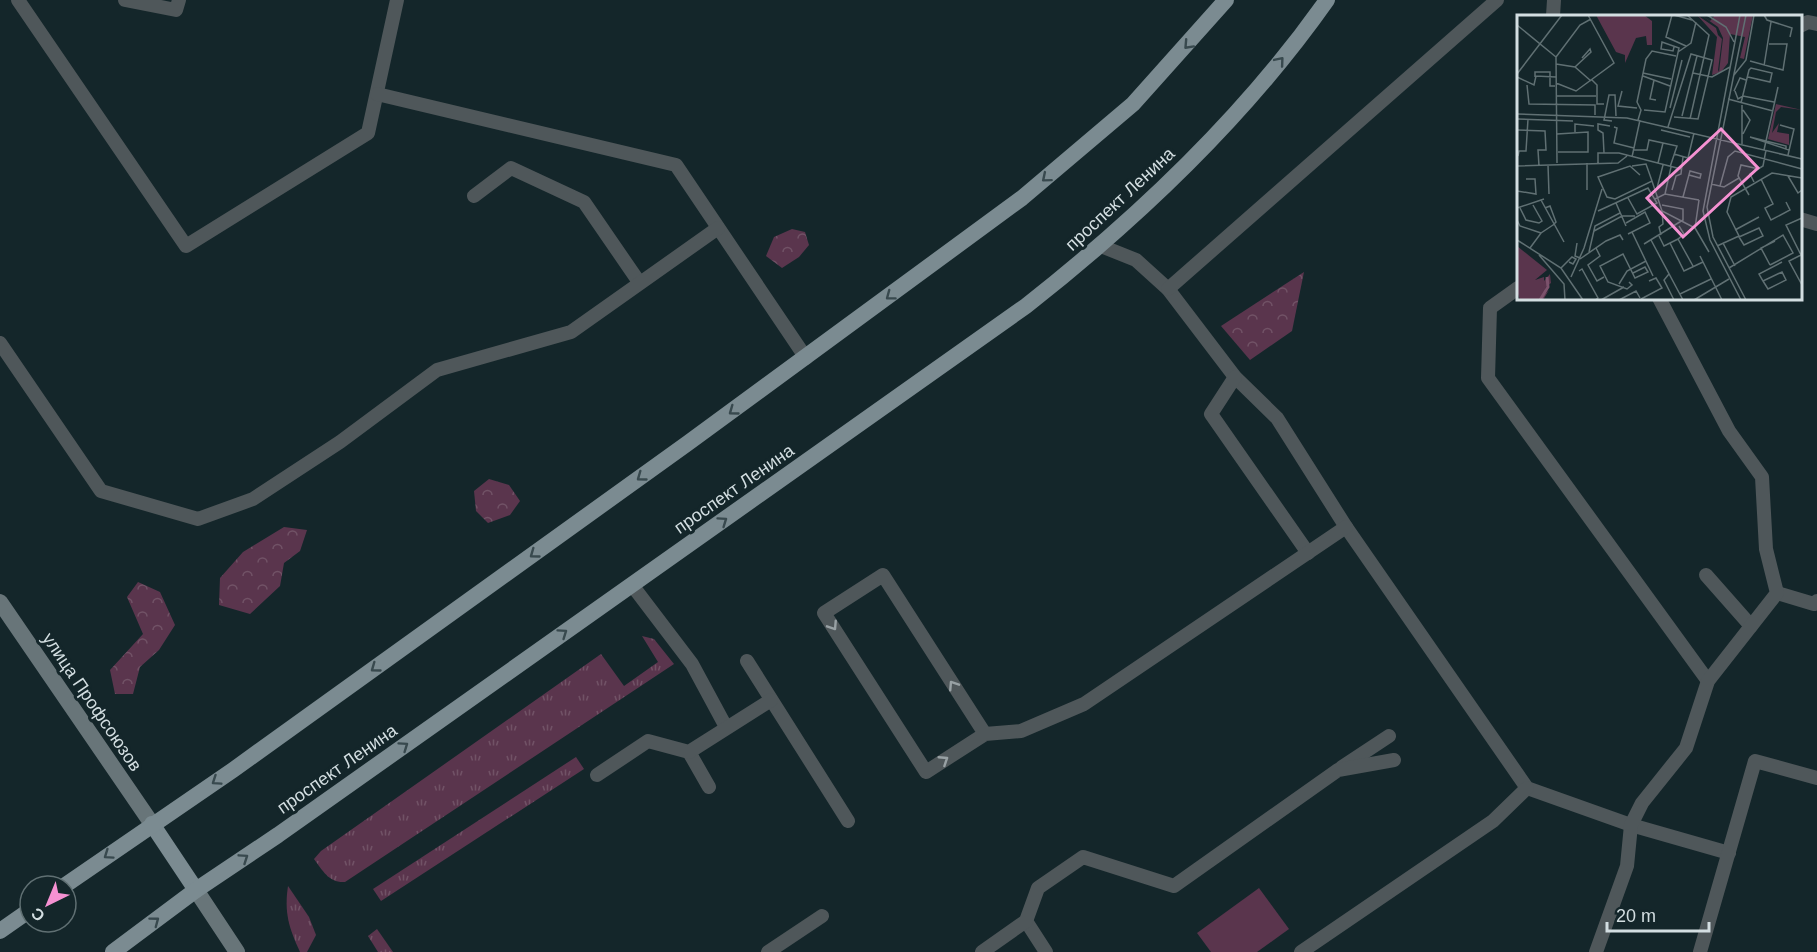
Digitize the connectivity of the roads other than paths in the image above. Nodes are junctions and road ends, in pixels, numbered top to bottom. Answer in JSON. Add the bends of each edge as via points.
{"nodes":[{"id":1,"x":18,"y":0,"type":"edge"},
{"id":2,"x":125,"y":0,"type":"edge"},
{"id":3,"x":179,"y":0,"type":"edge"},
{"id":4,"x":397,"y":0,"type":"edge"},
{"id":5,"x":1226,"y":0,"type":"edge"},
{"id":6,"x":1327,"y":0,"type":"edge"},
{"id":7,"x":1497,"y":0,"type":"edge"},
{"id":8,"x":1554,"y":0,"type":"edge"},
{"id":9,"x":1553,"y":15,"type":"edge"},
{"id":10,"x":1817,"y":24,"type":"edge"},
{"id":11,"x":1802,"y":25,"type":"edge"},
{"id":12,"x":377,"y":94,"type":"junction"},
{"id":13,"x":474,"y":196,"type":"dead end"},
{"id":14,"x":1802,"y":220,"type":"edge"},
{"id":15,"x":1817,"y":224,"type":"edge"},
{"id":16,"x":718,"y":228,"type":"junction"},
{"id":17,"x":1101,"y":246,"type":"junction"},
{"id":18,"x":639,"y":282,"type":"junction"},
{"id":19,"x":1168,"y":288,"type":"junction"},
{"id":20,"x":1517,"y":289,"type":"edge"},
{"id":21,"x":1660,"y":300,"type":"edge"},
{"id":22,"x":0,"y":343,"type":"edge"},
{"id":23,"x":806,"y":358,"type":"junction"},
{"id":24,"x":1235,"y":377,"type":"junction"},
{"id":25,"x":1346,"y":527,"type":"junction"},
{"id":26,"x":1308,"y":554,"type":"junction"},
{"id":27,"x":1706,"y":575,"type":"dead end"},
{"id":28,"x":632,"y":585,"type":"junction"},
{"id":29,"x":1777,"y":593,"type":"junction"},
{"id":30,"x":1817,"y":601,"type":"edge"},
{"id":31,"x":0,"y":602,"type":"edge"},
{"id":32,"x":1751,"y":626,"type":"junction"},
{"id":33,"x":747,"y":661,"type":"dead end"},
{"id":34,"x":1708,"y":681,"type":"junction"},
{"id":35,"x":771,"y":700,"type":"junction"},
{"id":36,"x":726,"y":728,"type":"junction"},
{"id":37,"x":985,"y":734,"type":"junction"},
{"id":38,"x":1389,"y":736,"type":"dead end"},
{"id":39,"x":689,"y":752,"type":"junction"},
{"id":40,"x":1394,"y":760,"type":"dead end"},
{"id":41,"x":1338,"y":770,"type":"junction"},
{"id":42,"x":597,"y":775,"type":"dead end"},
{"id":43,"x":1817,"y":778,"type":"edge"},
{"id":44,"x":709,"y":787,"type":"dead end"},
{"id":45,"x":1527,"y":788,"type":"junction"},
{"id":46,"x":848,"y":821,"type":"dead end"},
{"id":47,"x":152,"y":824,"type":"junction"},
{"id":48,"x":1631,"y":825,"type":"junction"},
{"id":49,"x":1729,"y":853,"type":"junction"},
{"id":50,"x":78,"y":876,"type":"edge"},
{"id":51,"x":196,"y":890,"type":"junction"},
{"id":52,"x":822,"y":916,"type":"dead end"},
{"id":53,"x":18,"y":918,"type":"edge"},
{"id":54,"x":1026,"y":921,"type":"junction"},
{"id":55,"x":0,"y":931,"type":"edge"},
{"id":56,"x":1595,"y":951,"type":"edge"},
{"id":57,"x":113,"y":952,"type":"edge"},
{"id":58,"x":237,"y":952,"type":"edge"},
{"id":59,"x":768,"y":952,"type":"edge"},
{"id":60,"x":982,"y":952,"type":"edge"},
{"id":61,"x":1046,"y":952,"type":"edge"},
{"id":62,"x":1301,"y":952,"type":"edge"},
{"id":63,"x":1700,"y":952,"type":"edge"}],
"edges":[{"from":1,"to":12,"type":"lane","via":[[186,246],[368,133]]},
{"from":2,"to":3,"type":"lane","via":[[176,10]]},
{"from":4,"to":12,"type":"lane"},
{"from":5,"to":23,"type":"main road","one_way":true,"via":[[1116,119],[1022,198]]},
{"from":17,"to":6,"type":"main road","name":"проспект Ленина","one_way":true,"via":[[1242,105]]},
{"from":7,"to":19,"type":"lane"},
{"from":8,"to":9,"type":"lane"},
{"from":10,"to":11,"type":"lane"},
{"from":12,"to":16,"type":"lane","via":[[676,165]]},
{"from":13,"to":18,"type":"lane","via":[[511,168],[584,202]]},
{"from":14,"to":15,"type":"lane"},
{"from":16,"to":18,"type":"lane"},
{"from":16,"to":23,"type":"lane"},
{"from":17,"to":19,"type":"lane","via":[[1136,260]]},
{"from":28,"to":17,"type":"main road","name":"проспект Ленина","one_way":true,"via":[[1026,306]]},
{"from":18,"to":22,"type":"lane","via":[[571,332],[437,370],[254,499],[198,519],[101,491]]},
{"from":19,"to":24,"type":"lane"},
{"from":20,"to":34,"type":"lane","via":[[1490,308],[1488,378]]},
{"from":21,"to":29,"type":"lane","via":[[1729,431],[1762,477],[1766,549]]},
{"from":23,"to":47,"type":"main road","one_way":true,"via":[[243,763]]},
{"from":24,"to":25,"type":"lane","via":[[1277,418]]},
{"from":24,"to":26,"type":"lane","via":[[1211,414]]},
{"from":25,"to":26,"type":"lane"},
{"from":25,"to":45,"type":"lane"},
{"from":26,"to":37,"type":"lane","via":[[1084,704],[1021,731]]},
{"from":27,"to":32,"type":"lane"},
{"from":28,"to":36,"type":"lane","via":[[692,664]]},
{"from":51,"to":28,"type":"main road","name":"проспект Ленина","one_way":true},
{"from":29,"to":30,"type":"lane","via":[[1814,604]]},
{"from":29,"to":32,"type":"lane"},
{"from":31,"to":47,"type":"main road","name":"улица Профсоюзов"},
{"from":32,"to":34,"type":"lane"},
{"from":33,"to":35,"type":"lane"},
{"from":34,"to":48,"type":"lane","via":[[1686,748],[1642,803]]},
{"from":35,"to":36,"type":"lane"},
{"from":35,"to":46,"type":"lane"},
{"from":36,"to":39,"type":"lane"},
{"from":37,"to":37,"type":"lane","one_way":true,"via":[[883,575],[824,613],[926,772]]},
{"from":38,"to":41,"type":"lane"},
{"from":39,"to":42,"type":"lane","via":[[648,741]]},
{"from":39,"to":44,"type":"lane"},
{"from":40,"to":41,"type":"lane"},
{"from":41,"to":54,"type":"lane","via":[[1173,886],[1083,857],[1038,888]]},
{"from":43,"to":49,"type":"lane","via":[[1755,761]]},
{"from":45,"to":48,"type":"lane"},
{"from":45,"to":62,"type":"lane","via":[[1493,821]]},
{"from":47,"to":50,"type":"main road","one_way":true},
{"from":47,"to":51,"type":"main road"},
{"from":48,"to":49,"type":"lane"},
{"from":48,"to":56,"type":"lane","via":[[1627,866]]},
{"from":49,"to":63,"type":"lane"},
{"from":57,"to":51,"type":"main road","name":"проспект Ленина","one_way":true},
{"from":51,"to":58,"type":"main road"},
{"from":52,"to":59,"type":"lane"},
{"from":53,"to":55,"type":"main road"},
{"from":54,"to":60,"type":"lane"},
{"from":54,"to":61,"type":"lane"}]}
